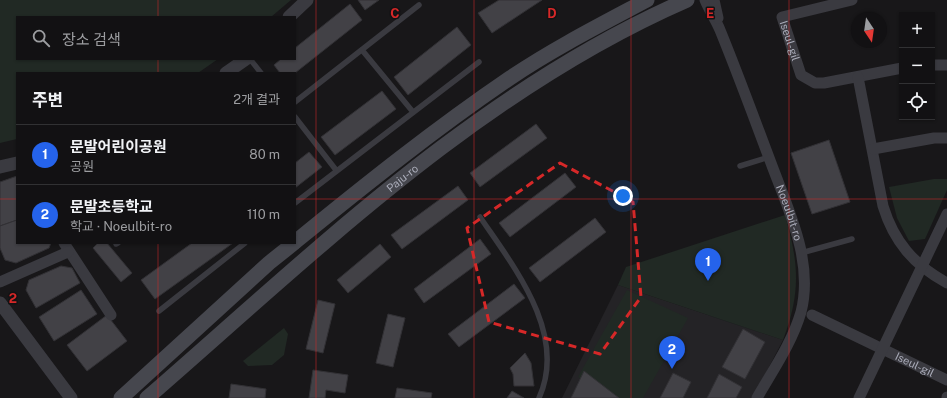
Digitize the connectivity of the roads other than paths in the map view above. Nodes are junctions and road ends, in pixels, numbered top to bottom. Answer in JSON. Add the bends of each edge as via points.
{"nodes":[{"id":1,"x":307,"y":0,"type":"edge"},
{"id":2,"x":647,"y":0,"type":"edge"},
{"id":3,"x":686,"y":0,"type":"edge"},
{"id":4,"x":705,"y":0,"type":"edge"},
{"id":5,"x":714,"y":0,"type":"edge"},
{"id":6,"x":852,"y":0,"type":"edge"},
{"id":7,"x":419,"y":6,"type":"dead end"},
{"id":8,"x":291,"y":16,"type":"edge"},
{"id":9,"x":720,"y":28,"type":"junction"},
{"id":10,"x":362,"y":50,"type":"junction"},
{"id":11,"x":245,"y":60,"type":"edge"},
{"id":12,"x":251,"y":60,"type":"edge"},
{"id":13,"x":479,"y":62,"type":"dead end"},
{"id":14,"x":947,"y":64,"type":"edge"},
{"id":15,"x":935,"y":65,"type":"edge"},
{"id":16,"x":899,"y":69,"type":"edge"},
{"id":17,"x":227,"y":72,"type":"edge"},
{"id":18,"x":260,"y":72,"type":"edge"},
{"id":19,"x":858,"y":77,"type":"junction"},
{"id":20,"x":296,"y":101,"type":"edge"},
{"id":21,"x":413,"y":112,"type":"junction"},
{"id":22,"x":296,"y":118,"type":"edge"},
{"id":23,"x":947,"y":138,"type":"edge"},
{"id":24,"x":872,"y":149,"type":"junction"},
{"id":25,"x":769,"y":157,"type":"junction"},
{"id":26,"x":16,"y":162,"type":"edge"},
{"id":27,"x":740,"y":166,"type":"dead end"},
{"id":28,"x":0,"y":167,"type":"edge"},
{"id":29,"x":336,"y":170,"type":"junction"},
{"id":30,"x":296,"y":202,"type":"edge"},
{"id":31,"x":947,"y":214,"type":"edge"},
{"id":32,"x":480,"y":217,"type":"dead end"},
{"id":33,"x":852,"y":239,"type":"dead end"},
{"id":34,"x":296,"y":241,"type":"edge"},
{"id":35,"x":244,"y":244,"type":"edge"},
{"id":36,"x":293,"y":244,"type":"edge"},
{"id":37,"x":66,"y":247,"type":"edge"},
{"id":38,"x":801,"y":253,"type":"junction"},
{"id":39,"x":922,"y":267,"type":"junction"},
{"id":40,"x":0,"y":282,"type":"edge"},
{"id":41,"x":947,"y":283,"type":"edge"},
{"id":42,"x":0,"y":303,"type":"edge"},
{"id":43,"x":159,"y":311,"type":"dead end"},
{"id":44,"x":111,"y":315,"type":"dead end"},
{"id":45,"x":812,"y":315,"type":"dead end"},
{"id":46,"x":882,"y":349,"type":"junction"},
{"id":47,"x":947,"y":380,"type":"edge"},
{"id":48,"x":71,"y":398,"type":"edge"},
{"id":49,"x":121,"y":398,"type":"edge"},
{"id":50,"x":146,"y":398,"type":"edge"},
{"id":51,"x":539,"y":398,"type":"edge"},
{"id":52,"x":757,"y":398,"type":"edge"},
{"id":53,"x":859,"y":398,"type":"edge"}],
"edges":[{"from":1,"to":8,"type":"street"},
{"from":2,"to":34,"type":"main road","name":"Paju-ro","via":[[573,39],[511,78],[415,147]]},
{"from":3,"to":50,"type":"main road","name":"Paju-ro","via":[[586,50],[527,87],[424,161]]},
{"from":4,"to":9,"type":"street","name":"Noeulbit-ro"},
{"from":5,"to":9,"type":"street","name":"Noeulbit-ro"},
{"from":6,"to":19,"type":"street","name":"Iseul-gil","via":[[782,17],[798,68],[807,80],[824,83]]},
{"from":7,"to":10,"type":"lane"},
{"from":9,"to":25,"type":"street","name":"Noeulbit-ro"},
{"from":10,"to":20,"type":"lane"},
{"from":10,"to":21,"type":"lane"},
{"from":11,"to":17,"type":"street"},
{"from":12,"to":18,"type":"lane"},
{"from":13,"to":21,"type":"lane"},
{"from":14,"to":15,"type":"street"},
{"from":16,"to":19,"type":"street","name":"Iseul-gil"},
{"from":19,"to":24,"type":"street"},
{"from":21,"to":29,"type":"lane"},
{"from":22,"to":29,"type":"lane"},
{"from":23,"to":24,"type":"street"},
{"from":24,"to":39,"type":"street","via":[[888,222],[904,249]]},
{"from":25,"to":27,"type":"lane"},
{"from":25,"to":38,"type":"street","name":"Noeulbit-ro","via":[[798,235]]},
{"from":26,"to":28,"type":"street"},
{"from":29,"to":30,"type":"lane"},
{"from":31,"to":39,"type":"street","name":"Iseul-gil"},
{"from":32,"to":51,"type":"lane","via":[[512,264],[533,300],[540,319],[546,361]]},
{"from":33,"to":38,"type":"lane"},
{"from":35,"to":43,"type":"lane"},
{"from":36,"to":49,"type":"main road","name":"Paju-ro"},
{"from":37,"to":40,"type":"street"},
{"from":37,"to":44,"type":"street"},
{"from":38,"to":52,"type":"street","name":"Noeulbit-ro","via":[[803,280],[800,312],[792,336]]},
{"from":39,"to":41,"type":"street"},
{"from":39,"to":46,"type":"street","name":"Iseul-gil"},
{"from":42,"to":48,"type":"street"},
{"from":45,"to":46,"type":"street","name":"Iseul-gil"},
{"from":46,"to":47,"type":"street","name":"Iseul-gil"},
{"from":46,"to":53,"type":"street","name":"Iseul-gil"}]}
